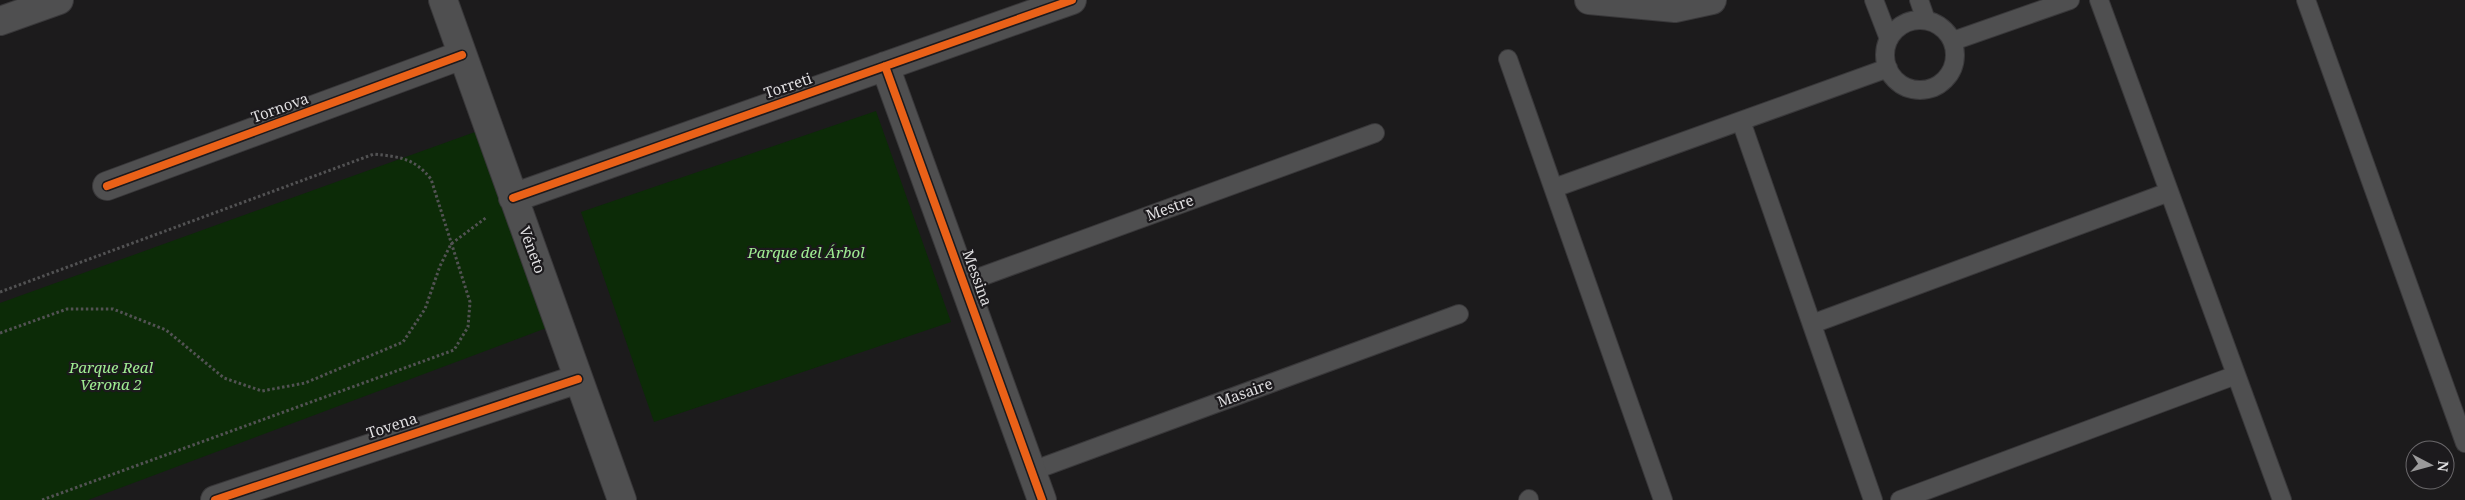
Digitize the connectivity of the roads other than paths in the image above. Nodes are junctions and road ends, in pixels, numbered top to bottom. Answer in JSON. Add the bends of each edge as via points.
{"nodes":[{"id":1,"x":59,"y":0,"type":"edge"},
{"id":2,"x":443,"y":0,"type":"edge"},
{"id":3,"x":1590,"y":0,"type":"edge"},
{"id":4,"x":1712,"y":0,"type":"edge"},
{"id":5,"x":1874,"y":0,"type":"edge"},
{"id":6,"x":1919,"y":0,"type":"edge"},
{"id":7,"x":2070,"y":0,"type":"edge"},
{"id":8,"x":2099,"y":0,"type":"edge"},
{"id":9,"x":2306,"y":0,"type":"edge"},
{"id":10,"x":1058,"y":2,"type":"edge"},
{"id":11,"x":1926,"y":20,"type":"junction"},
{"id":12,"x":0,"y":21,"type":"edge"},
{"id":13,"x":1889,"y":39,"type":"junction"},
{"id":14,"x":1953,"y":41,"type":"junction"},
{"id":15,"x":462,"y":55,"type":"junction"},
{"id":16,"x":1508,"y":59,"type":"dead end"},
{"id":17,"x":885,"y":66,"type":"junction"},
{"id":18,"x":1888,"y":68,"type":"junction"},
{"id":19,"x":1741,"y":121,"type":"junction"},
{"id":20,"x":1375,"y":133,"type":"dead end"},
{"id":21,"x":107,"y":186,"type":"dead end"},
{"id":22,"x":1554,"y":188,"type":"junction"},
{"id":23,"x":2169,"y":192,"type":"junction"},
{"id":24,"x":513,"y":198,"type":"junction"},
{"id":25,"x":964,"y":283,"type":"junction"},
{"id":26,"x":1459,"y":314,"type":"dead end"},
{"id":27,"x":1812,"y":324,"type":"junction"},
{"id":28,"x":2236,"y":375,"type":"junction"},
{"id":29,"x":578,"y":379,"type":"junction"},
{"id":30,"x":2465,"y":443,"type":"edge"},
{"id":31,"x":1032,"y":471,"type":"junction"},
{"id":32,"x":215,"y":500,"type":"edge"},
{"id":33,"x":622,"y":500,"type":"edge"},
{"id":34,"x":1042,"y":500,"type":"edge"},
{"id":35,"x":1663,"y":500,"type":"edge"},
{"id":36,"x":1873,"y":500,"type":"edge"},
{"id":37,"x":1900,"y":500,"type":"edge"},
{"id":38,"x":2282,"y":500,"type":"edge"}],
"edges":[{"from":1,"to":12,"type":"street"},
{"from":2,"to":15,"type":"street","name":"Véneto"},
{"from":3,"to":4,"type":"street","via":[[1675,8]]},
{"from":5,"to":13,"type":"lane"},
{"from":6,"to":11,"type":"lane"},
{"from":7,"to":14,"type":"lane"},
{"from":8,"to":23,"type":"lane"},
{"from":9,"to":30,"type":"lane"},
{"from":10,"to":17,"type":"street","name":"Torreti"},
{"from":11,"to":13,"type":"lane","via":[[1911,21],[1898,27]]},
{"from":11,"to":14,"type":"lane","via":[[1938,24]]},
{"from":13,"to":18,"type":"lane","via":[[1885,54]]},
{"from":14,"to":18,"type":"lane","via":[[1955,52],[1950,73],[1933,87],[1912,89],[1893,78]]},
{"from":15,"to":21,"type":"street","name":"Tornova"},
{"from":15,"to":24,"type":"street","name":"Véneto"},
{"from":16,"to":22,"type":"lane"},
{"from":17,"to":24,"type":"street","name":"Torreti"},
{"from":17,"to":25,"type":"street","name":"Messina"},
{"from":18,"to":19,"type":"lane"},
{"from":19,"to":22,"type":"lane"},
{"from":19,"to":27,"type":"lane"},
{"from":20,"to":25,"type":"lane","name":"Mestre"},
{"from":22,"to":35,"type":"lane"},
{"from":23,"to":27,"type":"lane"},
{"from":23,"to":28,"type":"lane"},
{"from":24,"to":29,"type":"street","name":"Véneto"},
{"from":25,"to":31,"type":"street","name":"Messina"},
{"from":26,"to":31,"type":"lane","name":"Masaire"},
{"from":27,"to":36,"type":"lane"},
{"from":28,"to":37,"type":"lane"},
{"from":28,"to":38,"type":"lane"},
{"from":29,"to":32,"type":"street","name":"Tovena"},
{"from":29,"to":33,"type":"street","name":"Véneto"},
{"from":31,"to":34,"type":"street","name":"Messina"}]}
